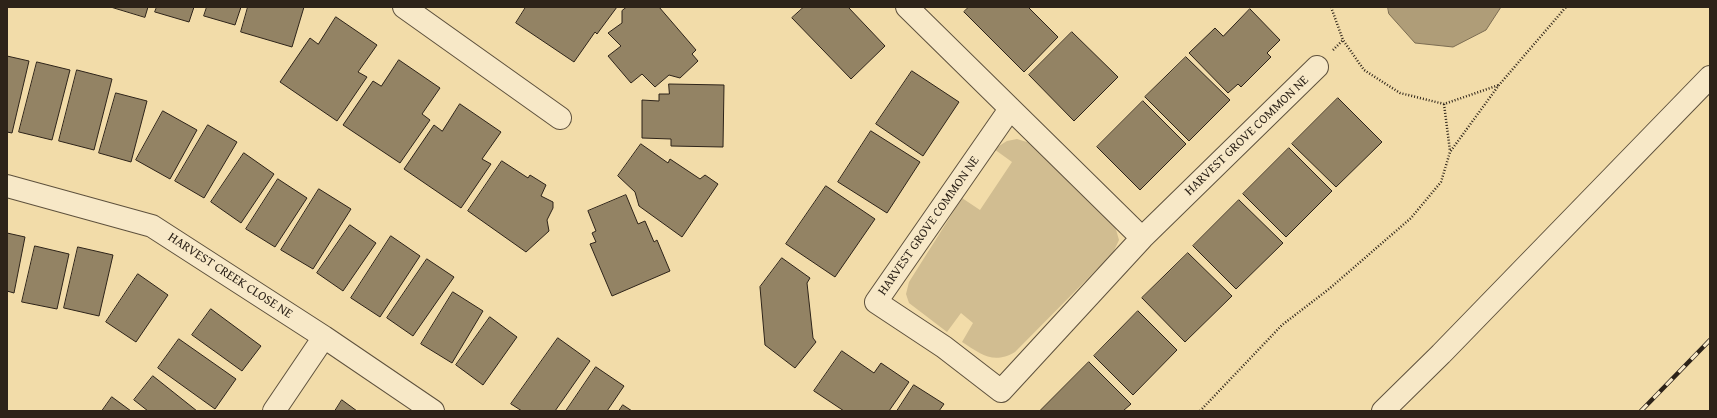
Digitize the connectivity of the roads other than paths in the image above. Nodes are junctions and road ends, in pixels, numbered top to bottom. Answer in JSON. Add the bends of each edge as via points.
{"nodes":[{"id":1,"x":404,"y":7,"type":"edge"},
{"id":2,"x":907,"y":7,"type":"edge"},
{"id":3,"x":1317,"y":67,"type":"dead end"},
{"id":4,"x":1710,"y":78,"type":"edge"},
{"id":5,"x":1010,"y":109,"type":"junction"},
{"id":6,"x":560,"y":118,"type":"dead end"},
{"id":7,"x":7,"y":186,"type":"edge"},
{"id":8,"x":1142,"y":238,"type":"junction"},
{"id":9,"x":324,"y":337,"type":"junction"},
{"id":10,"x":274,"y":411,"type":"edge"},
{"id":11,"x":433,"y":411,"type":"edge"},
{"id":12,"x":1383,"y":411,"type":"edge"}],
"edges":[{"from":1,"to":6,"type":"street"},
{"from":2,"to":5,"type":"street"},
{"from":3,"to":8,"type":"street","name":"HARVEST GROVE COMMON NE"},
{"from":4,"to":12,"type":"street"},
{"from":5,"to":8,"type":"street"},
{"from":5,"to":8,"type":"street","name":"HARVEST GROVE COMMON NE","via":[[876,302],[944,347],[1001,391]]},
{"from":7,"to":9,"type":"street","name":"HARVEST CREEK CLOSE NE","via":[[152,226]]},
{"from":9,"to":10,"type":"street"},
{"from":9,"to":11,"type":"street","name":"HARVEST CREEK CLOSE NE"}]}
